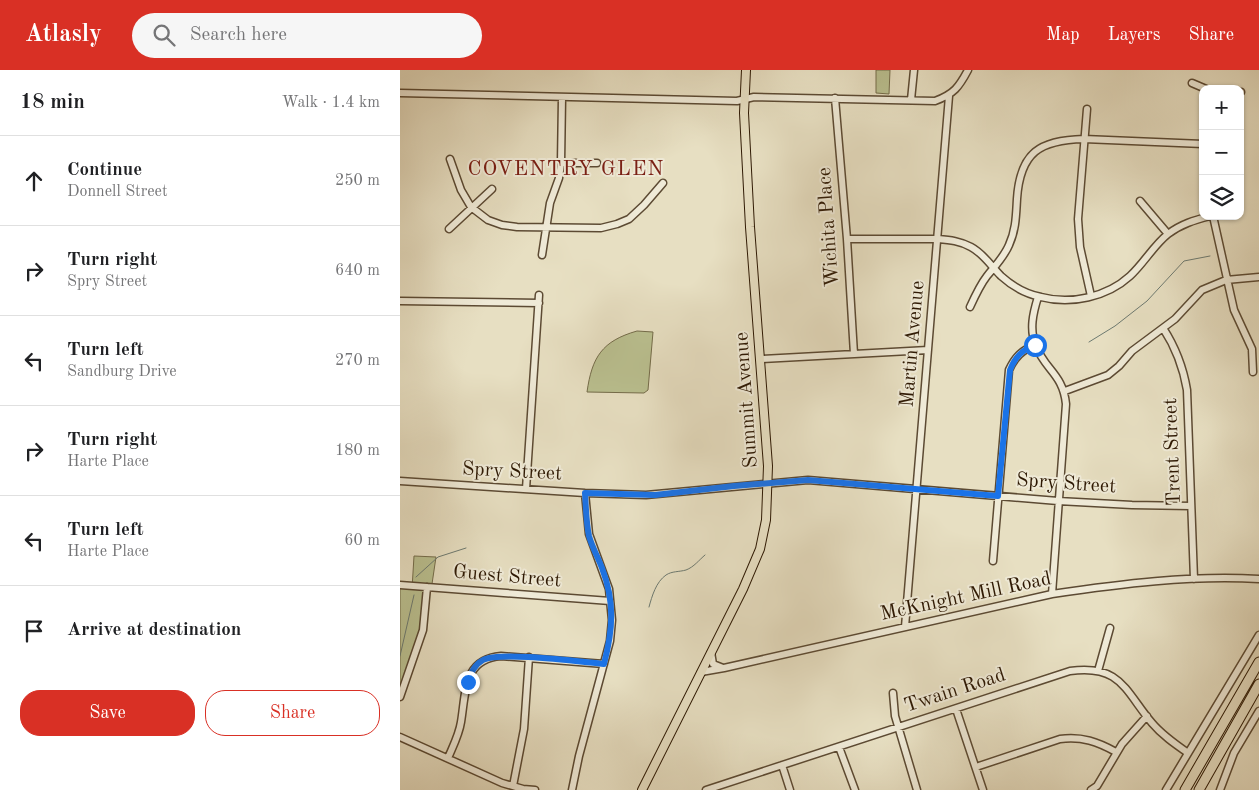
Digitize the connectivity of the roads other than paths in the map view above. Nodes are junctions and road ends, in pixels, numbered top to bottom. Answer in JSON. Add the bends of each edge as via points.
{"nodes":[{"id":1,"x":746,"y":70,"type":"edge"},
{"id":2,"x":914,"y":70,"type":"edge"},
{"id":3,"x":968,"y":70,"type":"edge"},
{"id":4,"x":1192,"y":82,"type":"dead end"},
{"id":5,"x":1199,"y":86,"type":"edge"},
{"id":6,"x":400,"y":93,"type":"edge"},
{"id":7,"x":949,"y":96,"type":"junction"},
{"id":8,"x":562,"y":98,"type":"junction"},
{"id":9,"x":835,"y":98,"type":"junction"},
{"id":10,"x":744,"y":100,"type":"junction"},
{"id":11,"x":911,"y":100,"type":"junction"},
{"id":12,"x":1087,"y":109,"type":"dead end"},
{"id":13,"x":1084,"y":139,"type":"junction"},
{"id":14,"x":1199,"y":144,"type":"edge"},
{"id":15,"x":450,"y":159,"type":"dead end"},
{"id":16,"x":561,"y":162,"type":"junction"},
{"id":17,"x":597,"y":163,"type":"dead end"},
{"id":18,"x":663,"y":183,"type":"dead end"},
{"id":19,"x":492,"y":189,"type":"dead end"},
{"id":20,"x":1140,"y":201,"type":"dead end"},
{"id":21,"x":471,"y":207,"type":"junction"},
{"id":22,"x":1199,"y":219,"type":"edge"},
{"id":23,"x":1212,"y":220,"type":"edge"},
{"id":24,"x":546,"y":227,"type":"junction"},
{"id":25,"x":449,"y":229,"type":"dead end"},
{"id":26,"x":1168,"y":234,"type":"junction"},
{"id":27,"x":847,"y":239,"type":"junction"},
{"id":28,"x":938,"y":239,"type":"junction"},
{"id":29,"x":542,"y":255,"type":"dead end"},
{"id":30,"x":994,"y":268,"type":"junction"},
{"id":31,"x":1259,"y":278,"type":"edge"},
{"id":32,"x":1226,"y":280,"type":"junction"},
{"id":33,"x":539,"y":295,"type":"dead end"},
{"id":34,"x":1092,"y":296,"type":"junction"},
{"id":35,"x":1038,"y":297,"type":"junction"},
{"id":36,"x":400,"y":301,"type":"edge"},
{"id":37,"x":539,"y":303,"type":"junction"},
{"id":38,"x":970,"y":307,"type":"dead end"},
{"id":39,"x":1163,"y":328,"type":"junction"},
{"id":40,"x":1035,"y":345,"type":"junction"},
{"id":41,"x":928,"y":350,"type":"junction"},
{"id":42,"x":854,"y":354,"type":"junction"},
{"id":43,"x":760,"y":359,"type":"junction"},
{"id":44,"x":1253,"y":372,"type":"dead end"},
{"id":45,"x":1065,"y":391,"type":"junction"},
{"id":46,"x":400,"y":481,"type":"edge"},
{"id":47,"x":768,"y":483,"type":"junction"},
{"id":48,"x":526,"y":489,"type":"junction"},
{"id":49,"x":917,"y":489,"type":"junction"},
{"id":50,"x":585,"y":493,"type":"junction"},
{"id":51,"x":998,"y":496,"type":"junction"},
{"id":52,"x":1058,"y":500,"type":"junction"},
{"id":53,"x":1191,"y":506,"type":"junction"},
{"id":54,"x":993,"y":562,"type":"dead end"},
{"id":55,"x":1194,"y":579,"type":"junction"},
{"id":56,"x":1259,"y":579,"type":"edge"},
{"id":57,"x":400,"y":585,"type":"edge"},
{"id":58,"x":427,"y":587,"type":"junction"},
{"id":59,"x":1052,"y":594,"type":"junction"},
{"id":60,"x":610,"y":601,"type":"junction"},
{"id":61,"x":905,"y":626,"type":"junction"},
{"id":62,"x":1110,"y":628,"type":"dead end"},
{"id":63,"x":1259,"y":635,"type":"edge"},
{"id":64,"x":711,"y":651,"type":"junction"},
{"id":65,"x":529,"y":657,"type":"junction"},
{"id":66,"x":1259,"y":662,"type":"edge"},
{"id":67,"x":604,"y":664,"type":"junction"},
{"id":68,"x":724,"y":668,"type":"junction"},
{"id":69,"x":1098,"y":671,"type":"junction"},
{"id":70,"x":701,"y":672,"type":"junction"},
{"id":71,"x":1259,"y":684,"type":"edge"},
{"id":72,"x":893,"y":693,"type":"dead end"},
{"id":73,"x":400,"y":697,"type":"edge"},
{"id":74,"x":956,"y":709,"type":"junction"},
{"id":75,"x":1259,"y":711,"type":"edge"},
{"id":76,"x":1147,"y":716,"type":"junction"},
{"id":77,"x":898,"y":727,"type":"junction"},
{"id":78,"x":400,"y":736,"type":"edge"},
{"id":79,"x":839,"y":747,"type":"junction"},
{"id":80,"x":1116,"y":752,"type":"junction"},
{"id":81,"x":1188,"y":753,"type":"junction"},
{"id":82,"x":448,"y":758,"type":"junction"},
{"id":83,"x":782,"y":765,"type":"junction"},
{"id":84,"x":976,"y":767,"type":"junction"},
{"id":85,"x":513,"y":786,"type":"junction"},
{"id":86,"x":1200,"y":789,"type":"edge"},
{"id":87,"x":535,"y":790,"type":"edge"},
{"id":88,"x":572,"y":790,"type":"edge"},
{"id":89,"x":642,"y":790,"type":"edge"},
{"id":90,"x":706,"y":790,"type":"edge"},
{"id":91,"x":790,"y":790,"type":"edge"},
{"id":92,"x":855,"y":790,"type":"edge"},
{"id":93,"x":916,"y":790,"type":"edge"},
{"id":94,"x":983,"y":790,"type":"edge"},
{"id":95,"x":1091,"y":790,"type":"edge"},
{"id":96,"x":1166,"y":790,"type":"edge"},
{"id":97,"x":1185,"y":790,"type":"edge"},
{"id":98,"x":1220,"y":790,"type":"edge"}],
"edges":[{"from":1,"to":10,"type":"main road","name":"Summit Avenue"},
{"from":2,"to":11,"type":"street"},
{"from":3,"to":7,"type":"street"},
{"from":4,"to":5,"type":"street"},
{"from":6,"to":8,"type":"street"},
{"from":7,"to":11,"type":"street","via":[[935,101]]},
{"from":7,"to":28,"type":"street","name":"Martin Avenue"},
{"from":8,"to":10,"type":"street"},
{"from":8,"to":16,"type":"street"},
{"from":9,"to":10,"type":"street","via":[[754,97]]},
{"from":9,"to":11,"type":"street"},
{"from":9,"to":27,"type":"street","name":"Wichita Place"},
{"from":10,"to":43,"type":"main road","name":"Summit Avenue"},
{"from":12,"to":13,"type":"street"},
{"from":13,"to":14,"type":"street"},
{"from":13,"to":30,"type":"street","via":[[1045,145],[1028,159],[1019,182],[1014,229],[1004,254]]},
{"from":13,"to":34,"type":"street","via":[[1078,233]]},
{"from":15,"to":21,"type":"street"},
{"from":16,"to":17,"type":"street"},
{"from":16,"to":24,"type":"street"},
{"from":18,"to":24,"type":"street","via":[[629,219],[617,224],[601,228]]},
{"from":19,"to":21,"type":"street"},
{"from":20,"to":26,"type":"street"},
{"from":21,"to":24,"type":"street","via":[[488,220],[502,225]]},
{"from":21,"to":25,"type":"street"},
{"from":22,"to":26,"type":"street","via":[[1183,224]]},
{"from":23,"to":32,"type":"street"},
{"from":24,"to":29,"type":"street"},
{"from":26,"to":34,"type":"street","via":[[1130,276],[1106,292]]},
{"from":27,"to":28,"type":"street"},
{"from":27,"to":42,"type":"street","name":"Wichita Place"},
{"from":28,"to":30,"type":"street","via":[[972,247]]},
{"from":28,"to":41,"type":"street","name":"Martin Avenue"},
{"from":30,"to":35,"type":"street","via":[[1016,288]]},
{"from":30,"to":38,"type":"street"},
{"from":31,"to":32,"type":"street"},
{"from":32,"to":39,"type":"street","via":[[1202,290]]},
{"from":32,"to":44,"type":"street","via":[[1234,310],[1252,349]]},
{"from":33,"to":37,"type":"street"},
{"from":34,"to":35,"type":"street","via":[[1071,300]]},
{"from":35,"to":40,"type":"street","via":[[1032,328]]},
{"from":36,"to":37,"type":"street"},
{"from":37,"to":48,"type":"street"},
{"from":39,"to":45,"type":"street","via":[[1132,351],[1108,376]]},
{"from":39,"to":53,"type":"street","name":"Trent Street","via":[[1178,354],[1185,377]]},
{"from":40,"to":45,"type":"street"},
{"from":40,"to":51,"type":"street","via":[[1015,359],[1010,370]]},
{"from":41,"to":42,"type":"street"},
{"from":41,"to":49,"type":"street","name":"Martin Avenue"},
{"from":42,"to":43,"type":"street"},
{"from":43,"to":47,"type":"main road","name":"Summit Avenue"},
{"from":45,"to":52,"type":"street"},
{"from":46,"to":48,"type":"street","name":"Spry Street"},
{"from":47,"to":49,"type":"street","name":"Spry Street","via":[[808,480]]},
{"from":47,"to":50,"type":"street","name":"Spry Street","via":[[655,495]]},
{"from":47,"to":64,"type":"main road","name":"Summit Avenue","via":[[767,513],[760,549]]},
{"from":48,"to":50,"type":"street","name":"Spry Street"},
{"from":49,"to":51,"type":"street","name":"Spry Street"},
{"from":49,"to":61,"type":"street","name":"Martin Avenue"},
{"from":50,"to":60,"type":"street","via":[[589,534],[609,589]]},
{"from":51,"to":52,"type":"street","name":"Spry Street"},
{"from":51,"to":54,"type":"street"},
{"from":52,"to":53,"type":"street","name":"Spry Street"},
{"from":52,"to":59,"type":"street"},
{"from":53,"to":55,"type":"street","name":"Trent Street"},
{"from":55,"to":56,"type":"street","name":"McKnight Mill Road"},
{"from":55,"to":59,"type":"street","name":"McKnight Mill Road"},
{"from":57,"to":58,"type":"street","name":"Guest Street"},
{"from":58,"to":60,"type":"street","name":"Guest Street"},
{"from":58,"to":73,"type":"street","via":[[423,630]]},
{"from":59,"to":61,"type":"street","name":"McKnight Mill Road"},
{"from":60,"to":67,"type":"street","via":[[610,641]]},
{"from":61,"to":68,"type":"street","name":"McKnight Mill Road"},
{"from":62,"to":69,"type":"street"},
{"from":63,"to":81,"type":"street"},
{"from":64,"to":68,"type":"street","via":[[714,664]]},
{"from":64,"to":70,"type":"main road","name":"Summit Avenue"},
{"from":65,"to":67,"type":"street"},
{"from":65,"to":82,"type":"street","via":[[491,657],[473,669],[458,734]]},
{"from":65,"to":85,"type":"street","via":[[524,729]]},
{"from":66,"to":97,"type":"highway"},
{"from":67,"to":88,"type":"street"},
{"from":68,"to":70,"type":"street","name":"McKnight Mill Road"},
{"from":69,"to":74,"type":"street","name":"Twain Road","via":[[1070,671]]},
{"from":69,"to":76,"type":"street","name":"Twain Road","via":[[1117,679]]},
{"from":70,"to":89,"type":"main road","name":"Summit Avenue"},
{"from":71,"to":86,"type":"highway"},
{"from":72,"to":77,"type":"street"},
{"from":74,"to":77,"type":"street","name":"Twain Road"},
{"from":74,"to":84,"type":"street"},
{"from":75,"to":98,"type":"street","via":[[1234,753]]},
{"from":76,"to":80,"type":"street"},
{"from":76,"to":81,"type":"street","name":"Twain Road"},
{"from":77,"to":79,"type":"street","name":"Twain Road"},
{"from":77,"to":93,"type":"street"},
{"from":78,"to":82,"type":"street"},
{"from":79,"to":83,"type":"street","name":"Twain Road"},
{"from":79,"to":92,"type":"street"},
{"from":80,"to":84,"type":"street","via":[[1084,738],[1060,738]]},
{"from":80,"to":95,"type":"street","via":[[1097,786]]},
{"from":81,"to":96,"type":"street"},
{"from":82,"to":85,"type":"street"},
{"from":83,"to":90,"type":"street","name":"Twain Road"},
{"from":83,"to":91,"type":"street"},
{"from":84,"to":94,"type":"street"},
{"from":85,"to":87,"type":"street"}]}
